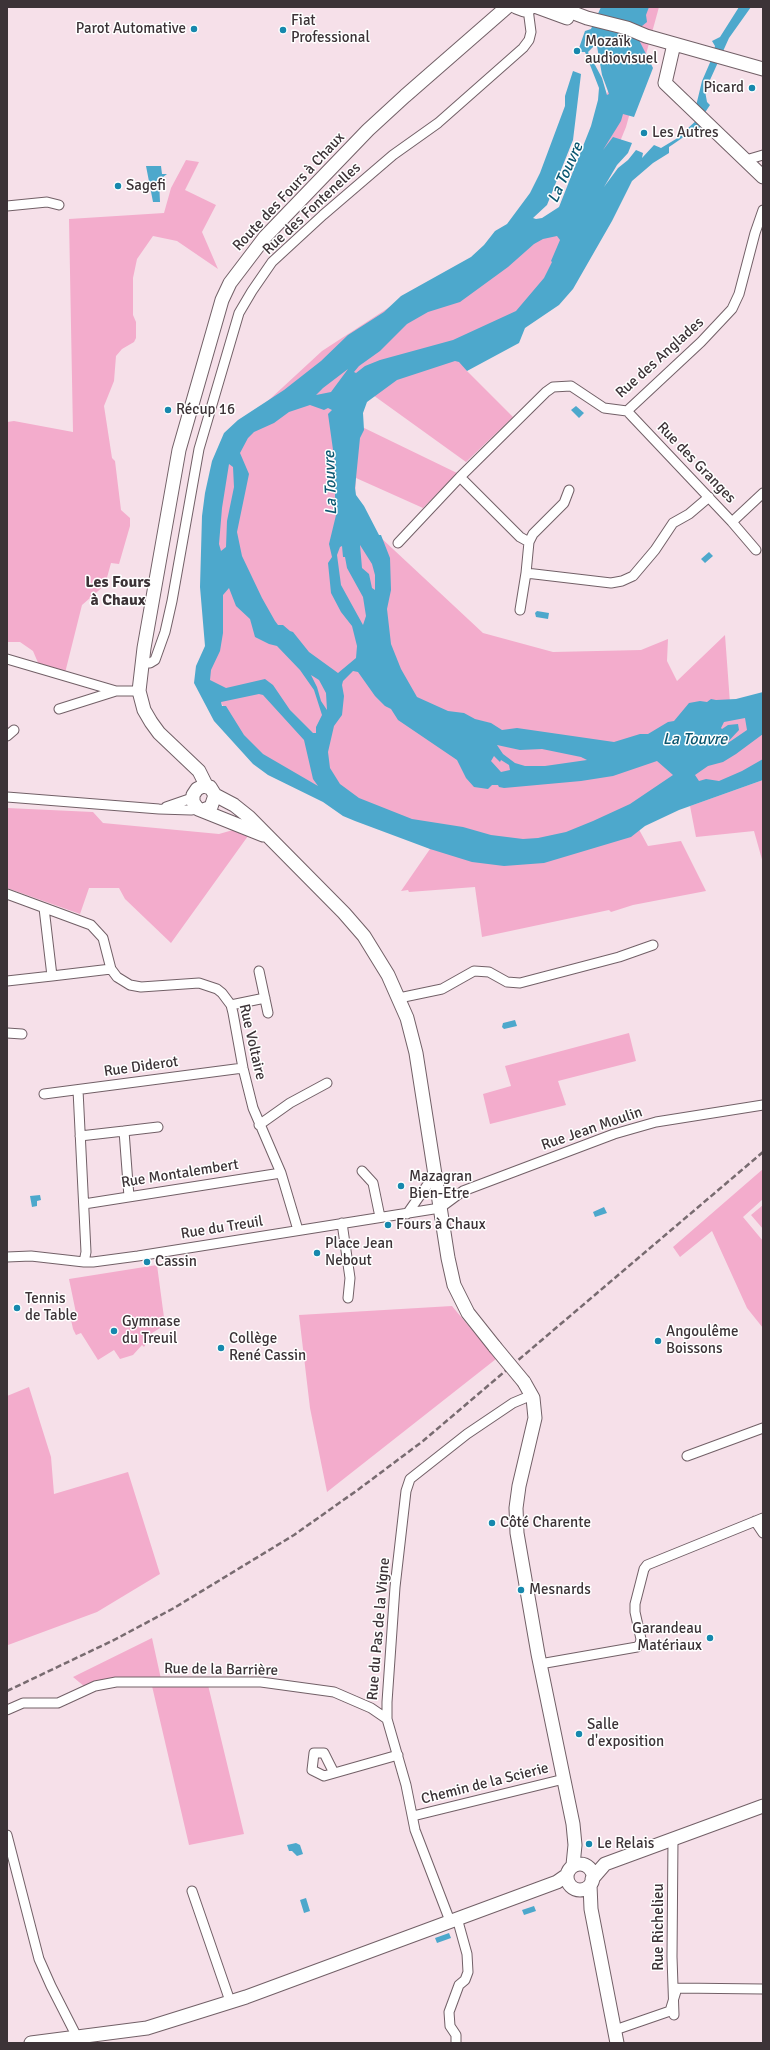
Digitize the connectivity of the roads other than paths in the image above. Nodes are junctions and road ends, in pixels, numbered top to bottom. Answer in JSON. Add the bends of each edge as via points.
{"nodes":[{"id":1,"x":507,"y":7,"type":"edge"},
{"id":2,"x":558,"y":7,"type":"edge"},
{"id":3,"x":528,"y":8,"type":"edge"},
{"id":4,"x":586,"y":22,"type":"junction"},
{"id":5,"x":674,"y":44,"type":"junction"},
{"id":6,"x":763,"y":69,"type":"edge"},
{"id":7,"x":763,"y":155,"type":"edge"},
{"id":8,"x":746,"y":160,"type":"junction"},
{"id":9,"x":763,"y":177,"type":"edge"},
{"id":10,"x":59,"y":205,"type":"dead end"},
{"id":11,"x":7,"y":206,"type":"edge"},
{"id":12,"x":763,"y":210,"type":"edge"},
{"id":13,"x":627,"y":411,"type":"junction"},
{"id":14,"x":460,"y":477,"type":"junction"},
{"id":15,"x":569,"y":490,"type":"dead end"},
{"id":16,"x":763,"y":493,"type":"edge"},
{"id":17,"x":709,"y":496,"type":"junction"},
{"id":18,"x":732,"y":522,"type":"junction"},
{"id":19,"x":529,"y":542,"type":"junction"},
{"id":20,"x":398,"y":543,"type":"dead end"},
{"id":21,"x":756,"y":550,"type":"dead end"},
{"id":22,"x":526,"y":573,"type":"junction"},
{"id":23,"x":520,"y":610,"type":"dead end"},
{"id":24,"x":7,"y":659,"type":"edge"},
{"id":25,"x":142,"y":663,"type":"junction"},
{"id":26,"x":116,"y":691,"type":"junction"},
{"id":27,"x":139,"y":691,"type":"junction"},
{"id":28,"x":59,"y":708,"type":"dead end"},
{"id":29,"x":7,"y":797,"type":"edge"},
{"id":30,"x":202,"y":798,"type":"junction"},
{"id":31,"x":267,"y":837,"type":"junction"},
{"id":32,"x":7,"y":894,"type":"edge"},
{"id":33,"x":44,"y":908,"type":"junction"},
{"id":34,"x":654,"y":945,"type":"dead end"},
{"id":35,"x":111,"y":969,"type":"junction"},
{"id":36,"x":259,"y":971,"type":"dead end"},
{"id":37,"x":52,"y":976,"type":"junction"},
{"id":38,"x":7,"y":981,"type":"edge"},
{"id":39,"x":265,"y":998,"type":"junction"},
{"id":40,"x":399,"y":998,"type":"junction"},
{"id":41,"x":231,"y":1005,"type":"junction"},
{"id":42,"x":268,"y":1013,"type":"dead end"},
{"id":43,"x":7,"y":1033,"type":"edge"},
{"id":44,"x":22,"y":1034,"type":"dead end"},
{"id":45,"x":243,"y":1068,"type":"junction"},
{"id":46,"x":327,"y":1083,"type":"dead end"},
{"id":47,"x":78,"y":1090,"type":"junction"},
{"id":48,"x":44,"y":1094,"type":"dead end"},
{"id":49,"x":763,"y":1105,"type":"edge"},
{"id":50,"x":259,"y":1125,"type":"junction"},
{"id":51,"x":158,"y":1127,"type":"dead end"},
{"id":52,"x":124,"y":1131,"type":"junction"},
{"id":53,"x":80,"y":1136,"type":"junction"},
{"id":54,"x":362,"y":1171,"type":"dead end"},
{"id":55,"x":281,"y":1173,"type":"junction"},
{"id":56,"x":435,"y":1174,"type":"junction"},
{"id":57,"x":129,"y":1197,"type":"junction"},
{"id":58,"x":84,"y":1204,"type":"junction"},
{"id":59,"x":440,"y":1208,"type":"junction"},
{"id":60,"x":407,"y":1214,"type":"junction"},
{"id":61,"x":380,"y":1217,"type":"junction"},
{"id":62,"x":342,"y":1223,"type":"junction"},
{"id":63,"x":298,"y":1230,"type":"junction"},
{"id":64,"x":7,"y":1258,"type":"edge"},
{"id":65,"x":84,"y":1262,"type":"junction"},
{"id":66,"x":348,"y":1298,"type":"dead end"},
{"id":67,"x":532,"y":1395,"type":"junction"},
{"id":68,"x":763,"y":1428,"type":"edge"},
{"id":69,"x":687,"y":1456,"type":"dead end"},
{"id":70,"x":759,"y":1520,"type":"edge"},
{"id":71,"x":763,"y":1533,"type":"edge"},
{"id":72,"x":540,"y":1664,"type":"junction"},
{"id":73,"x":7,"y":1710,"type":"edge"},
{"id":74,"x":387,"y":1719,"type":"junction"},
{"id":75,"x":398,"y":1755,"type":"junction"},
{"id":76,"x":334,"y":1773,"type":"dead end"},
{"id":77,"x":564,"y":1779,"type":"junction"},
{"id":78,"x":763,"y":1806,"type":"edge"},
{"id":79,"x":413,"y":1816,"type":"junction"},
{"id":80,"x":7,"y":1836,"type":"edge"},
{"id":81,"x":673,"y":1839,"type":"junction"},
{"id":82,"x":580,"y":1876,"type":"junction"},
{"id":83,"x":192,"y":1891,"type":"dead end"},
{"id":84,"x":454,"y":1919,"type":"junction"},
{"id":85,"x":763,"y":1989,"type":"edge"},
{"id":86,"x":673,"y":1997,"type":"junction"},
{"id":87,"x":230,"y":2002,"type":"junction"},
{"id":88,"x":674,"y":2015,"type":"dead end"},
{"id":89,"x":77,"y":2037,"type":"junction"},
{"id":90,"x":616,"y":2037,"type":"edge"},
{"id":91,"x":31,"y":2043,"type":"edge"},
{"id":92,"x":456,"y":2043,"type":"edge"}],
"edges":[{"from":1,"to":25,"type":"street","name":"Route des Fours à Chaux","via":[[368,130],[265,237],[230,283],[217,316],[179,450]]},
{"from":2,"to":4,"type":"street"},
{"from":3,"to":4,"type":"street"},
{"from":3,"to":25,"type":"street","name":"Rue des Fontenelles","via":[[531,32],[524,48],[438,123],[393,155],[323,214],[272,262],[239,313],[199,449],[165,632],[155,660]]},
{"from":4,"to":5,"type":"street","via":[[627,28]]},
{"from":5,"to":6,"type":"street"},
{"from":5,"to":8,"type":"street","via":[[665,83]]},
{"from":7,"to":8,"type":"street"},
{"from":8,"to":9,"type":"street"},
{"from":10,"to":11,"type":"street","via":[[46,202]]},
{"from":12,"to":13,"type":"street","name":"Rue des Anglades","via":[[739,294],[732,309],[702,342]]},
{"from":13,"to":14,"type":"street","name":"Rue des Anglades","via":[[604,408],[571,386],[553,387]]},
{"from":13,"to":17,"type":"street","name":"Rue des Granges"},
{"from":14,"to":19,"type":"street","via":[[520,537]]},
{"from":14,"to":20,"type":"street","name":"Rue des Anglades"},
{"from":15,"to":19,"type":"street","via":[[564,503],[533,534]]},
{"from":16,"to":18,"type":"street","name":"Rue des Granges"},
{"from":17,"to":18,"type":"street","name":"Rue des Granges"},
{"from":17,"to":22,"type":"street","via":[[689,514],[673,523],[634,576],[610,583]]},
{"from":18,"to":21,"type":"street"},
{"from":19,"to":22,"type":"street"},
{"from":22,"to":23,"type":"street"},
{"from":24,"to":26,"type":"street"},
{"from":25,"to":27,"type":"street","name":"Route des Fours à Chaux"},
{"from":26,"to":27,"type":"street"},
{"from":26,"to":28,"type":"street"},
{"from":27,"to":30,"type":"street","name":"Route des Fours à Chaux","via":[[144,710],[151,722],[192,766]]},
{"from":29,"to":30,"type":"street","via":[[159,809]]},
{"from":30,"to":31,"type":"street"},
{"from":30,"to":31,"type":"street","via":[[239,809]]},
{"from":31,"to":40,"type":"street","via":[[360,931],[382,963]]},
{"from":32,"to":33,"type":"street"},
{"from":33,"to":35,"type":"street","via":[[91,925],[99,932],[105,944]]},
{"from":33,"to":37,"type":"street"},
{"from":34,"to":40,"type":"street","via":[[520,983],[507,982],[490,972],[474,971],[442,990]]},
{"from":35,"to":37,"type":"street"},
{"from":35,"to":41,"type":"street","name":"Rue Voltaire","via":[[122,981],[141,987],[199,983],[208,985],[222,993]]},
{"from":36,"to":39,"type":"street"},
{"from":37,"to":38,"type":"street"},
{"from":39,"to":41,"type":"street"},
{"from":39,"to":42,"type":"street"},
{"from":40,"to":56,"type":"street","via":[[416,1054]]},
{"from":41,"to":45,"type":"street","name":"Rue Voltaire"},
{"from":43,"to":44,"type":"street"},
{"from":45,"to":47,"type":"street","name":"Rue Diderot"},
{"from":45,"to":50,"type":"street","name":"Rue Voltaire"},
{"from":46,"to":50,"type":"street","via":[[290,1102]]},
{"from":47,"to":48,"type":"street","name":"Rue Diderot"},
{"from":47,"to":53,"type":"street"},
{"from":49,"to":59,"type":"street","name":"Rue Jean Moulin","via":[[656,1122],[614,1134],[464,1191]]},
{"from":50,"to":55,"type":"street","name":"Rue Voltaire"},
{"from":51,"to":52,"type":"street"},
{"from":52,"to":53,"type":"street"},
{"from":52,"to":57,"type":"street"},
{"from":53,"to":58,"type":"street"},
{"from":54,"to":61,"type":"street","via":[[373,1183]]},
{"from":55,"to":57,"type":"street","name":"Rue Montalembert"},
{"from":55,"to":63,"type":"street","name":"Rue Voltaire"},
{"from":56,"to":59,"type":"street"},
{"from":56,"to":60,"type":"street"},
{"from":57,"to":58,"type":"street","name":"Rue Montalembert"},
{"from":58,"to":65,"type":"street"},
{"from":59,"to":60,"type":"street","name":"Rue du Treuil"},
{"from":59,"to":67,"type":"street","bridge":true,"via":[[456,1290],[468,1313]]},
{"from":60,"to":61,"type":"street","name":"Rue du Treuil"},
{"from":61,"to":62,"type":"street","name":"Rue du Treuil"},
{"from":62,"to":63,"type":"street","name":"Rue du Treuil"},
{"from":62,"to":66,"type":"street","via":[[350,1278]]},
{"from":63,"to":65,"type":"street","name":"Rue du Treuil","via":[[138,1256]]},
{"from":64,"to":65,"type":"street","name":"Rue du Treuil","via":[[39,1256]]},
{"from":67,"to":72,"type":"street","via":[[535,1423],[519,1486],[516,1524]]},
{"from":67,"to":74,"type":"street","name":"Rue du Pas de la Vigne","via":[[513,1403],[467,1434],[410,1479],[406,1490],[395,1586],[386,1702]]},
{"from":68,"to":69,"type":"street"},
{"from":70,"to":71,"type":"street"},
{"from":70,"to":72,"type":"street","via":[[646,1565],[635,1604],[641,1639],[637,1647]]},
{"from":72,"to":77,"type":"street"},
{"from":73,"to":74,"type":"street","name":"Rue de la Barrière","via":[[23,1704],[58,1702],[96,1686],[116,1682],[261,1682],[334,1692],[371,1708]]},
{"from":74,"to":75,"type":"street","name":"Rue du Pas de la Vigne"},
{"from":75,"to":76,"type":"street"},
{"from":75,"to":79,"type":"street","name":"Rue du Pas de la Vigne"},
{"from":77,"to":79,"type":"street","name":"Chemin de la Scierie"},
{"from":77,"to":82,"type":"street"},
{"from":78,"to":81,"type":"street"},
{"from":79,"to":84,"type":"street","name":"Rue du Pas de la Vigne","via":[[422,1852]]},
{"from":80,"to":89,"type":"street","via":[[40,1959]]},
{"from":81,"to":82,"type":"street"},
{"from":81,"to":86,"type":"street","name":"Rue Richelieu"},
{"from":82,"to":84,"type":"street"},
{"from":82,"to":90,"type":"street","via":[[591,1909]]},
{"from":83,"to":87,"type":"street"},
{"from":84,"to":87,"type":"street"},
{"from":84,"to":92,"type":"street","name":"Rue du Pas de la Vigne","via":[[467,1954],[468,1972],[465,1980],[459,1985],[448,2012]]},
{"from":85,"to":86,"type":"street","via":[[677,1988]]},
{"from":86,"to":88,"type":"street","name":"Rue Richelieu"},
{"from":86,"to":90,"type":"street","via":[[670,2011]]},
{"from":87,"to":89,"type":"street","via":[[147,2028]]},
{"from":89,"to":91,"type":"street"}]}
